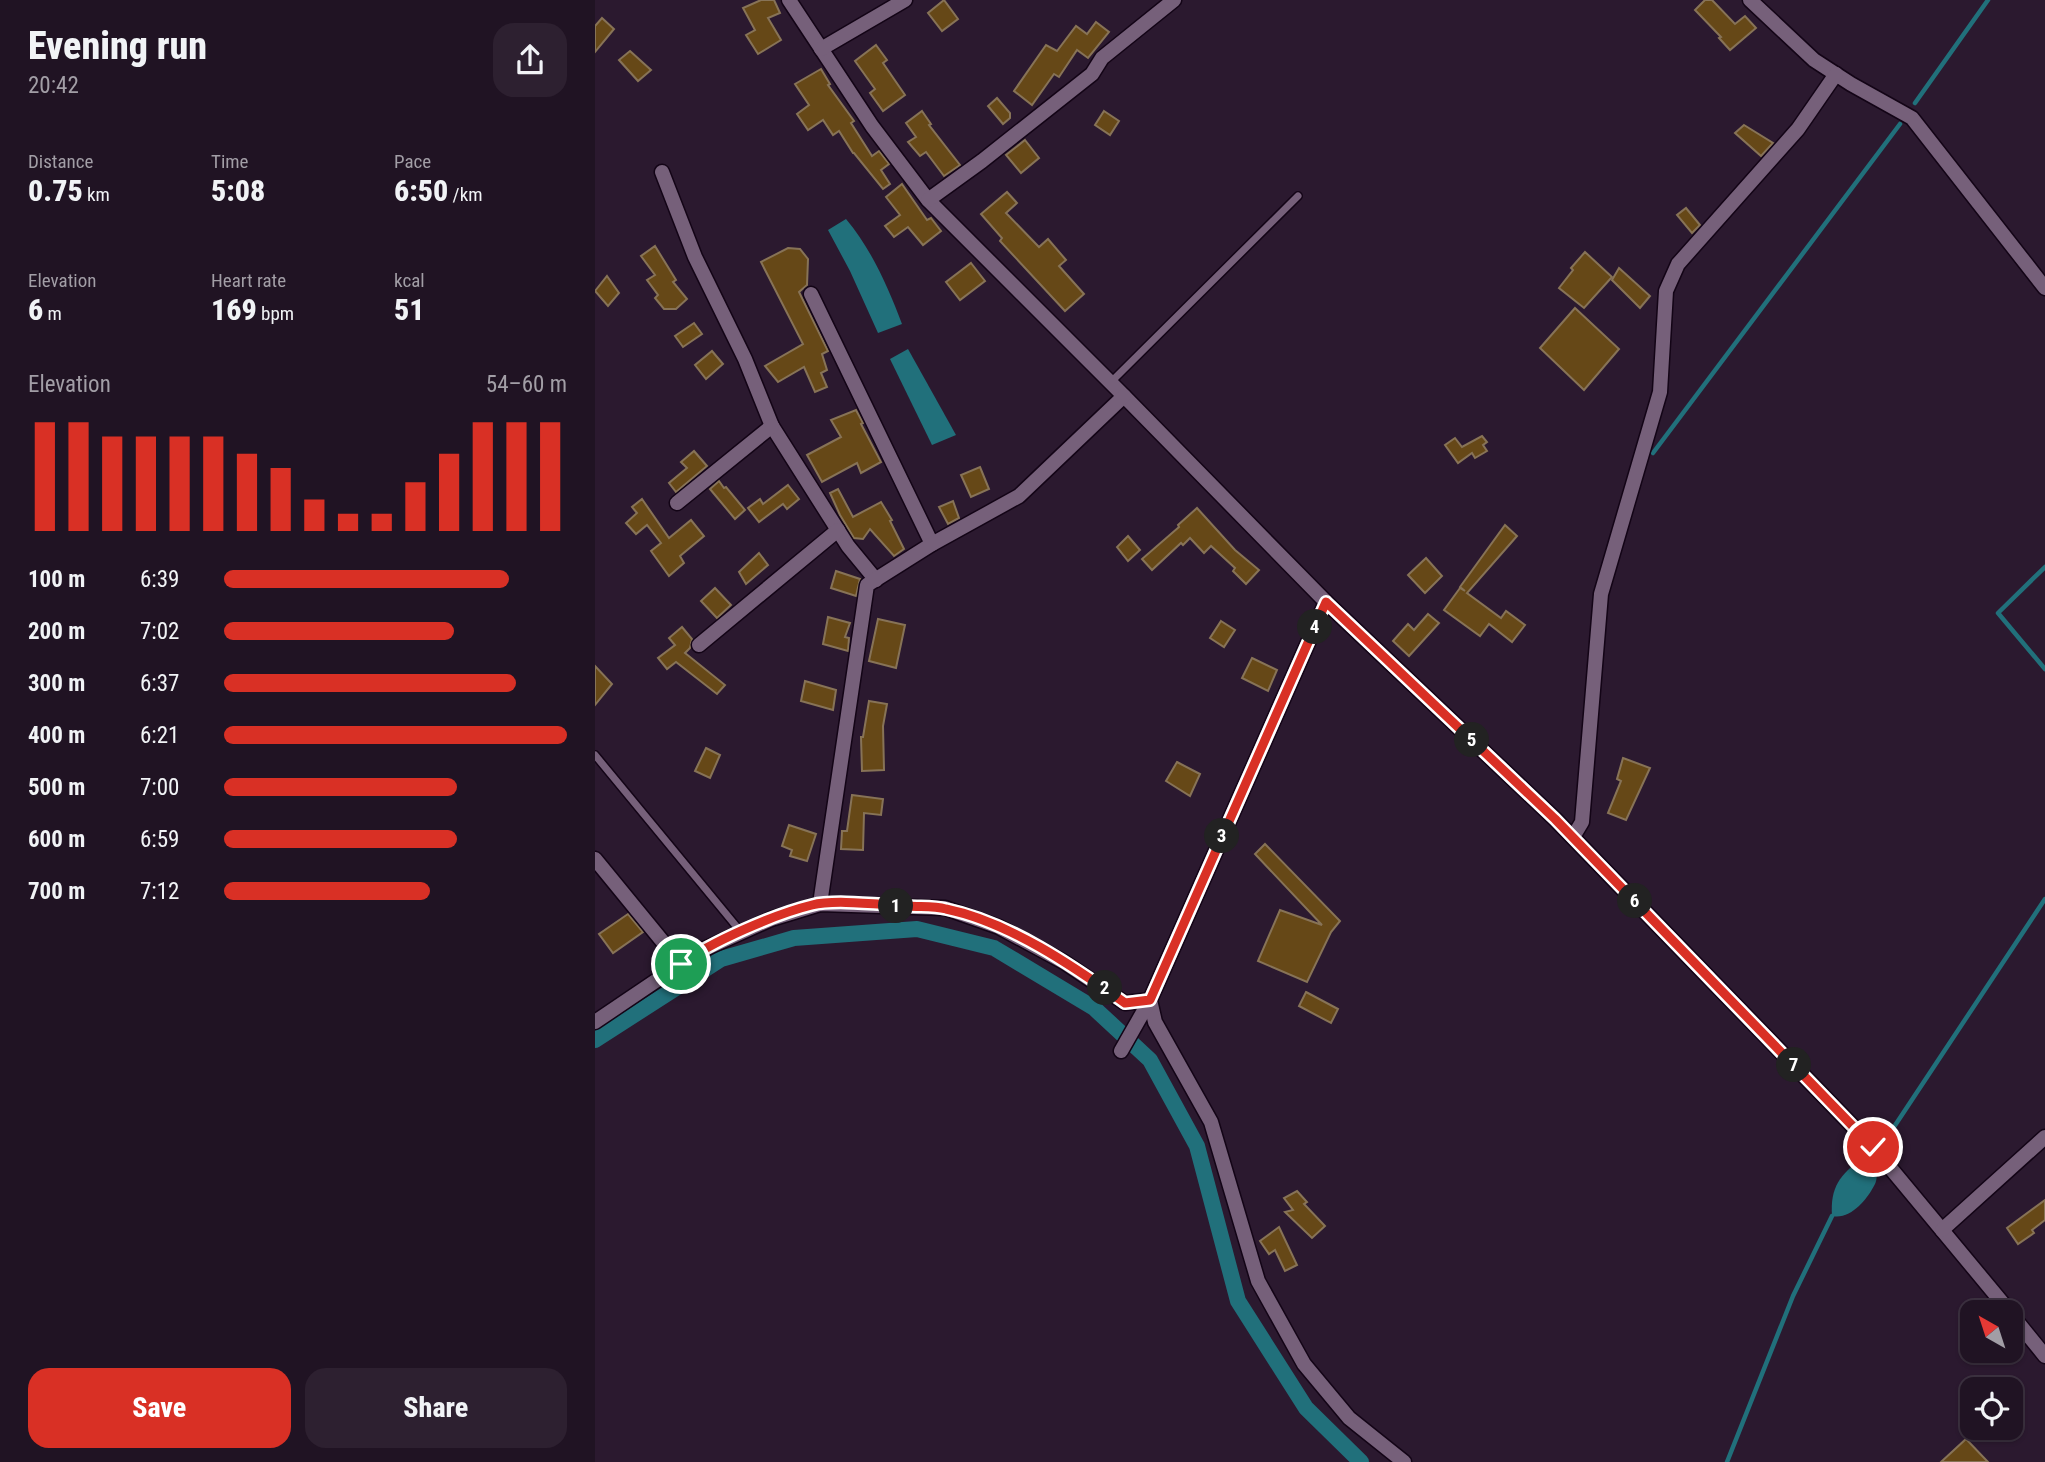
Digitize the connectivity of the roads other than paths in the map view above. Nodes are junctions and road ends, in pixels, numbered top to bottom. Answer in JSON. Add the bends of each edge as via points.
{"nodes":[{"id":1,"x":789,"y":0,"type":"edge"},
{"id":2,"x":905,"y":0,"type":"edge"},
{"id":3,"x":1174,"y":0,"type":"edge"},
{"id":4,"x":1750,"y":0,"type":"edge"},
{"id":5,"x":821,"y":49,"type":"junction"},
{"id":6,"x":1836,"y":74,"type":"junction"},
{"id":7,"x":662,"y":172,"type":"dead end"},
{"id":8,"x":1298,"y":196,"type":"dead end"},
{"id":9,"x":928,"y":200,"type":"junction"},
{"id":10,"x":2045,"y":288,"type":"edge"},
{"id":11,"x":811,"y":294,"type":"dead end"},
{"id":12,"x":1111,"y":382,"type":"junction"},
{"id":13,"x":1125,"y":396,"type":"junction"},
{"id":14,"x":772,"y":426,"type":"junction"},
{"id":15,"x":677,"y":503,"type":"dead end"},
{"id":16,"x":838,"y":530,"type":"junction"},
{"id":17,"x":932,"y":544,"type":"junction"},
{"id":18,"x":876,"y":580,"type":"junction"},
{"id":19,"x":1326,"y":602,"type":"junction"},
{"id":20,"x":699,"y":645,"type":"dead end"},
{"id":21,"x":595,"y":755,"type":"edge"},
{"id":22,"x":1573,"y":837,"type":"junction"},
{"id":23,"x":595,"y":859,"type":"edge"},
{"id":24,"x":820,"y":904,"type":"junction"},
{"id":25,"x":742,"y":932,"type":"junction"},
{"id":26,"x":681,"y":964,"type":"junction"},
{"id":27,"x":1150,"y":1000,"type":"junction"},
{"id":28,"x":595,"y":1022,"type":"edge"},
{"id":29,"x":1121,"y":1051,"type":"dead end"},
{"id":30,"x":2045,"y":1137,"type":"edge"},
{"id":31,"x":1942,"y":1230,"type":"junction"},
{"id":32,"x":1999,"y":1300,"type":"edge"},
{"id":33,"x":2023,"y":1329,"type":"edge"},
{"id":34,"x":2045,"y":1356,"type":"edge"},
{"id":35,"x":1404,"y":1462,"type":"edge"}],
"edges":[{"from":1,"to":5,"type":"street"},
{"from":2,"to":5,"type":"street"},
{"from":3,"to":9,"type":"street","via":[[1102,58],[1085,81]]},
{"from":4,"to":6,"type":"street","via":[[1814,60]]},
{"from":5,"to":9,"type":"street"},
{"from":6,"to":10,"type":"street","via":[[1912,118]]},
{"from":6,"to":22,"type":"street","via":[[1798,129],[1678,264],[1666,291],[1660,392],[1601,594],[1582,822]]},
{"from":7,"to":14,"type":"street"},
{"from":8,"to":12,"type":"lane"},
{"from":9,"to":12,"type":"street"},
{"from":11,"to":17,"type":"street"},
{"from":12,"to":13,"type":"street"},
{"from":13,"to":17,"type":"street","via":[[1019,496]]},
{"from":13,"to":19,"type":"street"},
{"from":14,"to":15,"type":"street"},
{"from":14,"to":16,"type":"street"},
{"from":16,"to":18,"type":"street"},
{"from":16,"to":20,"type":"street"},
{"from":17,"to":18,"type":"street"},
{"from":18,"to":24,"type":"street","via":[[867,585]]},
{"from":19,"to":22,"type":"street"},
{"from":19,"to":27,"type":"street"},
{"from":21,"to":25,"type":"lane"},
{"from":22,"to":31,"type":"street","via":[[1873,1147]]},
{"from":23,"to":26,"type":"street"},
{"from":24,"to":25,"type":"street"},
{"from":24,"to":27,"type":"street","via":[[945,908],[999,927],[1064,962],[1125,1003]]},
{"from":25,"to":26,"type":"street"},
{"from":26,"to":28,"type":"street"},
{"from":27,"to":29,"type":"street"},
{"from":27,"to":35,"type":"street","via":[[1155,1022],[1211,1122],[1264,1293],[1304,1364],[1349,1418]]},
{"from":30,"to":31,"type":"street"},
{"from":31,"to":32,"type":"street"},
{"from":33,"to":34,"type":"street"}]}
